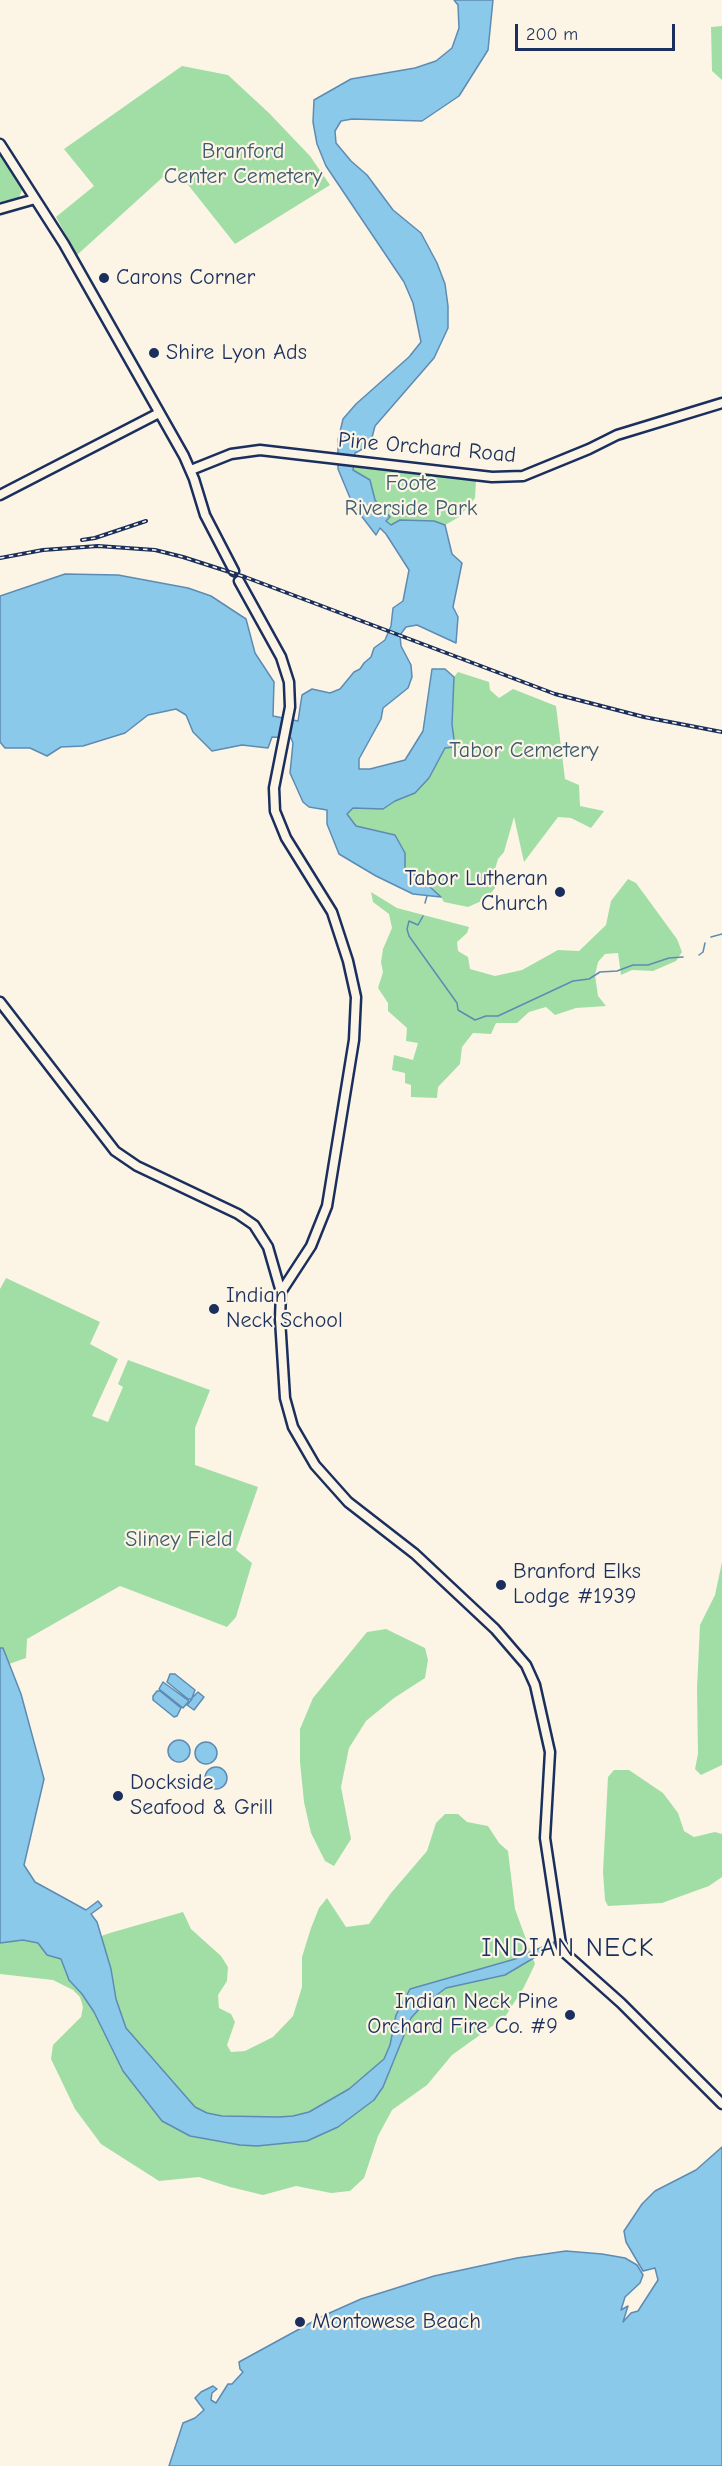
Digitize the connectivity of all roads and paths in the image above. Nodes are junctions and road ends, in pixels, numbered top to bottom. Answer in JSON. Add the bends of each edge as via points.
{"nodes":[{"id":1,"x":0,"y":144,"type":"edge"},
{"id":2,"x":35,"y":198,"type":"junction"},
{"id":3,"x":0,"y":209,"type":"edge"},
{"id":4,"x":722,"y":403,"type":"edge"},
{"id":5,"x":159,"y":413,"type":"junction"},
{"id":6,"x":191,"y":470,"type":"junction"},
{"id":7,"x":0,"y":495,"type":"edge"},
{"id":8,"x":234,"y":571,"type":"dead end"},
{"id":9,"x":239,"y":581,"type":"dead end"},
{"id":10,"x":0,"y":1002,"type":"edge"},
{"id":11,"x":281,"y":1292,"type":"junction"},
{"id":12,"x":722,"y":2104,"type":"edge"}],
"edges":[{"from":1,"to":2,"type":"main road"},
{"from":2,"to":3,"type":"main road"},
{"from":2,"to":5,"type":"main road"},
{"from":4,"to":6,"type":"main road","name":"Pine Orchard Road","via":[[617,435],[523,476],[492,477],[260,450],[216,458]]},
{"from":5,"to":6,"type":"main road"},
{"from":5,"to":7,"type":"main road"},
{"from":6,"to":8,"type":"main road","via":[[205,515]]},
{"from":9,"to":11,"type":"main road","via":[[285,664],[289,682],[288,716],[273,795],[275,811],[286,838],[332,912],[348,961],[357,1008],[327,1206],[311,1246]]},
{"from":10,"to":11,"type":"main road","via":[[115,1151],[131,1163],[255,1225],[268,1247]]},
{"from":11,"to":12,"type":"main road","via":[[285,1398],[292,1426],[303,1446],[352,1506],[416,1554],[495,1629],[526,1665],[535,1685],[550,1752],[545,1838],[560,1940],[566,1954],[621,2002]]}]}
